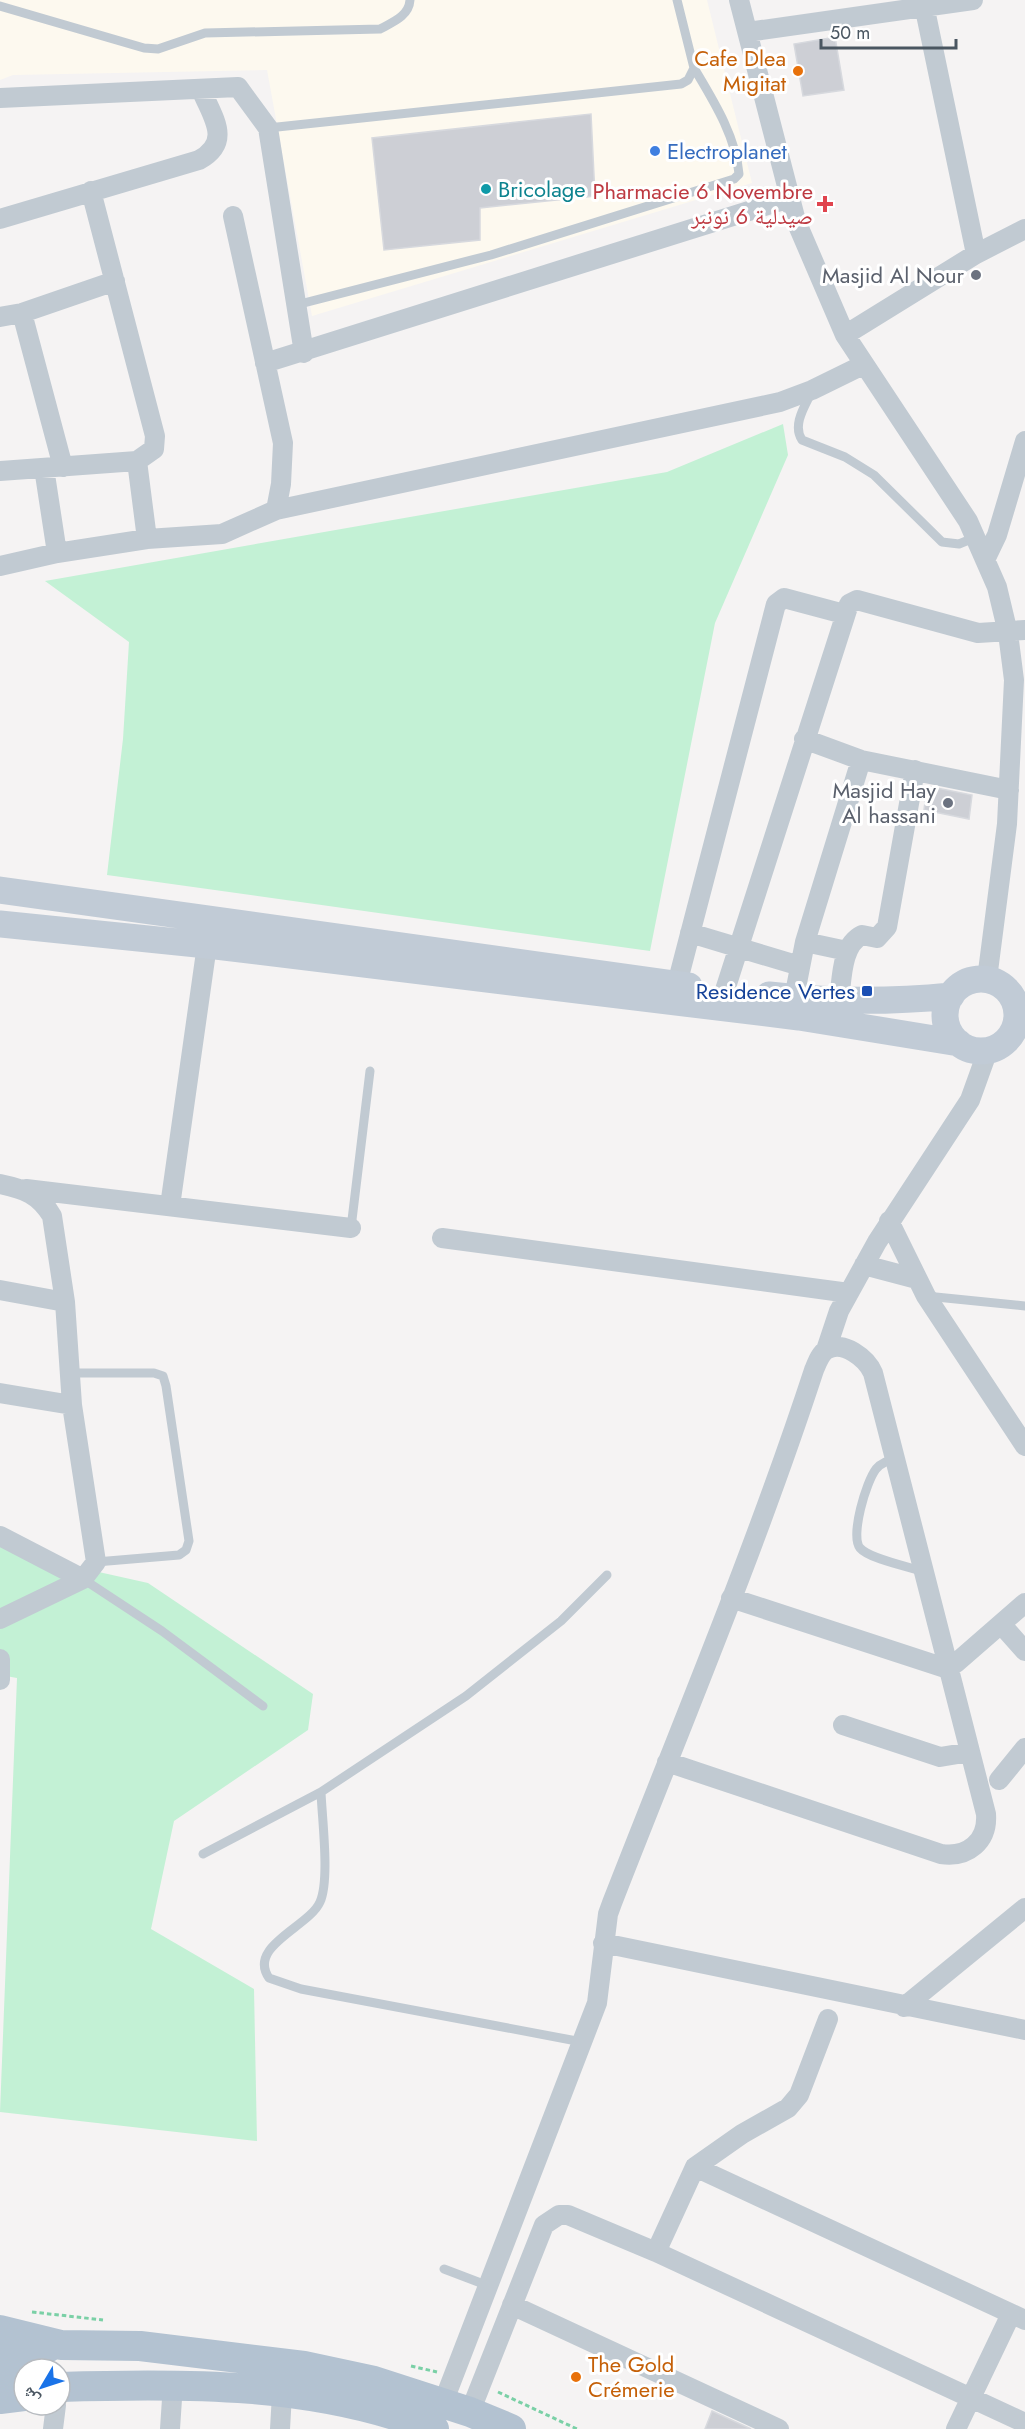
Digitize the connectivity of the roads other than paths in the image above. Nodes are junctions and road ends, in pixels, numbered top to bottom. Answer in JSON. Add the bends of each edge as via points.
{"nodes":[{"id":1,"x":410,"y":0,"type":"edge"},
{"id":2,"x":677,"y":0,"type":"edge"},
{"id":3,"x":739,"y":0,"type":"edge"},
{"id":4,"x":973,"y":0,"type":"edge"},
{"id":5,"x":923,"y":4,"type":"edge"},
{"id":6,"x":0,"y":6,"type":"edge"},
{"id":7,"x":748,"y":32,"type":"junction"},
{"id":8,"x":694,"y":68,"type":"junction"},
{"id":9,"x":201,"y":89,"type":"junction"},
{"id":10,"x":0,"y":98,"type":"edge"},
{"id":11,"x":268,"y":128,"type":"junction"},
{"id":12,"x":91,"y":191,"type":"junction"},
{"id":13,"x":790,"y":198,"type":"junction"},
{"id":14,"x":233,"y":216,"type":"dead end"},
{"id":15,"x":0,"y":219,"type":"edge"},
{"id":16,"x":1025,"y":229,"type":"edge"},
{"id":17,"x":976,"y":254,"type":"junction"},
{"id":18,"x":114,"y":281,"type":"junction"},
{"id":19,"x":296,"y":305,"type":"junction"},
{"id":20,"x":22,"y":313,"type":"junction"},
{"id":21,"x":0,"y":317,"type":"edge"},
{"id":22,"x":845,"y":335,"type":"junction"},
{"id":23,"x":304,"y":353,"type":"junction"},
{"id":24,"x":265,"y":363,"type":"junction"},
{"id":25,"x":863,"y":365,"type":"junction"},
{"id":26,"x":812,"y":390,"type":"junction"},
{"id":27,"x":1025,"y":441,"type":"edge"},
{"id":28,"x":137,"y":461,"type":"junction"},
{"id":29,"x":53,"y":468,"type":"junction"},
{"id":30,"x":0,"y":471,"type":"edge"},
{"id":31,"x":276,"y":510,"type":"junction"},
{"id":32,"x":976,"y":537,"type":"junction"},
{"id":33,"x":147,"y":539,"type":"junction"},
{"id":34,"x":57,"y":553,"type":"junction"},
{"id":35,"x":985,"y":560,"type":"junction"},
{"id":36,"x":0,"y":566,"type":"edge"},
{"id":37,"x":844,"y":614,"type":"junction"},
{"id":38,"x":1017,"y":631,"type":"edge"},
{"id":39,"x":804,"y":740,"type":"junction"},
{"id":40,"x":861,"y":760,"type":"junction"},
{"id":41,"x":915,"y":770,"type":"junction"},
{"id":42,"x":1009,"y":790,"type":"junction"},
{"id":43,"x":0,"y":890,"type":"edge"},
{"id":44,"x":0,"y":924,"type":"edge"},
{"id":45,"x":690,"y":933,"type":"junction"},
{"id":46,"x":805,"y":942,"type":"junction"},
{"id":47,"x":207,"y":945,"type":"junction"},
{"id":48,"x":738,"y":949,"type":"junction"},
{"id":49,"x":847,"y":951,"type":"junction"},
{"id":50,"x":800,"y":966,"type":"junction"},
{"id":51,"x":987,"y":979,"type":"junction"},
{"id":52,"x":677,"y":984,"type":"junction"},
{"id":53,"x":725,"y":990,"type":"junction"},
{"id":54,"x":951,"y":996,"type":"junction"},
{"id":55,"x":794,"y":998,"type":"junction"},
{"id":56,"x":1019,"y":999,"type":"edge"},
{"id":57,"x":839,"y":1000,"type":"junction"},
{"id":58,"x":959,"y":1042,"type":"junction"},
{"id":59,"x":1006,"y":1043,"type":"edge"},
{"id":60,"x":370,"y":1071,"type":"dead end"},
{"id":61,"x":0,"y":1184,"type":"edge"},
{"id":62,"x":24,"y":1189,"type":"junction"},
{"id":63,"x":170,"y":1206,"type":"junction"},
{"id":64,"x":889,"y":1221,"type":"junction"},
{"id":65,"x":351,"y":1228,"type":"joint"},
{"id":66,"x":442,"y":1238,"type":"dead end"},
{"id":67,"x":864,"y":1265,"type":"junction"},
{"id":68,"x":922,"y":1287,"type":"junction"},
{"id":69,"x":0,"y":1290,"type":"edge"},
{"id":70,"x":849,"y":1293,"type":"junction"},
{"id":71,"x":65,"y":1302,"type":"junction"},
{"id":72,"x":1025,"y":1306,"type":"edge"},
{"id":73,"x":826,"y":1350,"type":"junction"},
{"id":74,"x":70,"y":1373,"type":"junction"},
{"id":75,"x":0,"y":1393,"type":"edge"},
{"id":76,"x":72,"y":1405,"type":"junction"},
{"id":77,"x":1025,"y":1446,"type":"edge"},
{"id":78,"x":896,"y":1459,"type":"junction"},
{"id":79,"x":0,"y":1536,"type":"edge"},
{"id":80,"x":96,"y":1562,"type":"junction"},
{"id":81,"x":925,"y":1572,"type":"junction"},
{"id":82,"x":607,"y":1575,"type":"dead end"},
{"id":83,"x":83,"y":1579,"type":"junction"},
{"id":84,"x":731,"y":1598,"type":"junction"},
{"id":85,"x":1025,"y":1603,"type":"edge"},
{"id":86,"x":0,"y":1619,"type":"edge"},
{"id":87,"x":1000,"y":1624,"type":"junction"},
{"id":88,"x":1025,"y":1651,"type":"edge"},
{"id":89,"x":947,"y":1667,"type":"junction"},
{"id":90,"x":263,"y":1706,"type":"dead end"},
{"id":91,"x":843,"y":1725,"type":"dead end"},
{"id":92,"x":1025,"y":1748,"type":"edge"},
{"id":93,"x":970,"y":1752,"type":"junction"},
{"id":94,"x":667,"y":1762,"type":"junction"},
{"id":95,"x":999,"y":1780,"type":"dead end"},
{"id":96,"x":321,"y":1792,"type":"junction"},
{"id":97,"x":203,"y":1854,"type":"dead end"},
{"id":98,"x":1025,"y":1908,"type":"edge"},
{"id":99,"x":603,"y":1943,"type":"junction"},
{"id":100,"x":904,"y":2007,"type":"junction"},
{"id":101,"x":828,"y":2019,"type":"dead end"},
{"id":102,"x":1025,"y":2030,"type":"edge"},
{"id":103,"x":582,"y":2042,"type":"junction"},
{"id":104,"x":695,"y":2167,"type":"junction"},
{"id":105,"x":656,"y":2252,"type":"junction"},
{"id":106,"x":444,"y":2269,"type":"dead end"},
{"id":107,"x":486,"y":2285,"type":"junction"},
{"id":108,"x":512,"y":2305,"type":"junction"},
{"id":109,"x":1018,"y":2317,"type":"edge"},
{"id":110,"x":0,"y":2330,"type":"edge"},
{"id":111,"x":61,"y":2345,"type":"junction"},
{"id":112,"x":0,"y":2352,"type":"edge"},
{"id":113,"x":173,"y":2384,"type":"junction"},
{"id":114,"x":72,"y":2387,"type":"edge"},
{"id":115,"x":282,"y":2394,"type":"junction"},
{"id":116,"x":970,"y":2397,"type":"junction"},
{"id":117,"x":439,"y":2420,"type":"edge"},
{"id":118,"x":1025,"y":2423,"type":"edge"},
{"id":119,"x":170,"y":2429,"type":"edge"},
{"id":120,"x":279,"y":2429,"type":"edge"},
{"id":121,"x":511,"y":2429,"type":"edge"},
{"id":122,"x":779,"y":2429,"type":"edge"},
{"id":123,"x":956,"y":2429,"type":"edge"}],
"edges":[{"from":1,"to":6,"type":"lane","via":[[411,5],[399,19],[380,29],[205,33],[158,49]]},
{"from":2,"to":8,"type":"lane"},
{"from":3,"to":7,"type":"street"},
{"from":4,"to":5,"type":"street"},
{"from":5,"to":7,"type":"street"},
{"from":5,"to":17,"type":"street"},
{"from":7,"to":13,"type":"street"},
{"from":8,"to":11,"type":"lane","via":[[681,84]]},
{"from":8,"to":19,"type":"lane","via":[[719,112],[739,174],[734,179],[491,255]]},
{"from":9,"to":10,"type":"street"},
{"from":9,"to":11,"type":"street","via":[[238,87]]},
{"from":9,"to":12,"type":"street","via":[[219,134],[212,153]]},
{"from":11,"to":19,"type":"street"},
{"from":12,"to":15,"type":"street"},
{"from":12,"to":18,"type":"street"},
{"from":13,"to":22,"type":"street","via":[[796,221]]},
{"from":13,"to":23,"type":"street"},
{"from":14,"to":24,"type":"street"},
{"from":16,"to":17,"type":"street"},
{"from":17,"to":22,"type":"street"},
{"from":18,"to":20,"type":"street"},
{"from":18,"to":28,"type":"street","via":[[155,436],[154,449]]},
{"from":19,"to":23,"type":"street"},
{"from":20,"to":21,"type":"street"},
{"from":20,"to":29,"type":"street"},
{"from":22,"to":25,"type":"street"},
{"from":23,"to":24,"type":"street"},
{"from":24,"to":31,"type":"street","via":[[283,443]]},
{"from":25,"to":26,"type":"street"},
{"from":25,"to":32,"type":"street"},
{"from":26,"to":31,"type":"street","via":[[780,402]]},
{"from":26,"to":32,"type":"lane","via":[[798,427],[802,440],[845,457],[874,475],[942,542],[958,544]]},
{"from":27,"to":35,"type":"street","via":[[997,535]]},
{"from":28,"to":29,"type":"street"},
{"from":28,"to":33,"type":"street"},
{"from":29,"to":30,"type":"street"},
{"from":29,"to":34,"type":"street"},
{"from":31,"to":33,"type":"street","via":[[222,534]]},
{"from":32,"to":35,"type":"street"},
{"from":33,"to":34,"type":"street"},
{"from":34,"to":36,"type":"street"},
{"from":35,"to":38,"type":"street"},
{"from":37,"to":38,"type":"street","via":[[849,604],[857,600],[978,633]]},
{"from":37,"to":39,"type":"street"},
{"from":37,"to":45,"type":"street","via":[[784,598],[776,603]]},
{"from":38,"to":42,"type":"street"},
{"from":39,"to":40,"type":"street"},
{"from":39,"to":48,"type":"street"},
{"from":40,"to":41,"type":"street"},
{"from":40,"to":46,"type":"street"},
{"from":41,"to":42,"type":"street"},
{"from":41,"to":49,"type":"street","via":[[887,927],[877,938],[862,935],[854,939]]},
{"from":42,"to":51,"type":"street"},
{"from":43,"to":52,"type":"street"},
{"from":44,"to":47,"type":"street"},
{"from":45,"to":48,"type":"street"},
{"from":45,"to":52,"type":"street"},
{"from":46,"to":49,"type":"street"},
{"from":46,"to":50,"type":"street"},
{"from":47,"to":58,"type":"street","via":[[799,1017]]},
{"from":47,"to":63,"type":"street"},
{"from":48,"to":50,"type":"street"},
{"from":48,"to":53,"type":"street"},
{"from":49,"to":57,"type":"street"},
{"from":50,"to":55,"type":"street"},
{"from":51,"to":54,"type":"street","via":[[966,982]]},
{"from":51,"to":56,"type":"street"},
{"from":52,"to":53,"type":"street"},
{"from":53,"to":55,"type":"street"},
{"from":54,"to":57,"type":"street"},
{"from":54,"to":58,"type":"street","via":[[946,1005],[947,1026]]},
{"from":55,"to":57,"type":"street"},
{"from":56,"to":59,"type":"street","via":[[1016,1025]]},
{"from":58,"to":59,"type":"street","via":[[978,1050]]},
{"from":59,"to":64,"type":"street"},
{"from":60,"to":65,"type":"lane"},
{"from":61,"to":62,"type":"street"},
{"from":62,"to":63,"type":"street"},
{"from":62,"to":71,"type":"street","via":[[46,1206],[52,1216]]},
{"from":63,"to":65,"type":"street"},
{"from":64,"to":67,"type":"street"},
{"from":64,"to":68,"type":"street"},
{"from":66,"to":70,"type":"street"},
{"from":67,"to":68,"type":"street"},
{"from":67,"to":70,"type":"street"},
{"from":68,"to":72,"type":"lane"},
{"from":68,"to":77,"type":"street"},
{"from":69,"to":71,"type":"street"},
{"from":70,"to":73,"type":"street"},
{"from":71,"to":74,"type":"street"},
{"from":73,"to":78,"type":"street","via":[[844,1348],[870,1365]]},
{"from":73,"to":84,"type":"street","via":[[818,1360]]},
{"from":74,"to":76,"type":"street"},
{"from":74,"to":80,"type":"lane","via":[[163,1376],[187,1518],[189,1541],[179,1555]]},
{"from":75,"to":76,"type":"street"},
{"from":76,"to":80,"type":"street"},
{"from":78,"to":81,"type":"street"},
{"from":78,"to":81,"type":"lane","via":[[885,1462],[874,1472],[855,1528],[855,1540],[865,1553]]},
{"from":79,"to":83,"type":"street"},
{"from":80,"to":83,"type":"street"},
{"from":81,"to":89,"type":"street"},
{"from":82,"to":96,"type":"lane","via":[[561,1621],[466,1696]]},
{"from":83,"to":86,"type":"street"},
{"from":83,"to":90,"type":"lane","via":[[162,1631]]},
{"from":84,"to":89,"type":"street"},
{"from":84,"to":94,"type":"street"},
{"from":85,"to":87,"type":"street"},
{"from":87,"to":88,"type":"street"},
{"from":87,"to":89,"type":"street"},
{"from":89,"to":93,"type":"street"},
{"from":91,"to":93,"type":"street","via":[[940,1757]]},
{"from":92,"to":95,"type":"street"},
{"from":93,"to":94,"type":"street","via":[[987,1822],[976,1845],[950,1855]]},
{"from":94,"to":99,"type":"street","via":[[608,1914]]},
{"from":96,"to":97,"type":"lane"},
{"from":96,"to":103,"type":"lane","via":[[324,1880],[320,1903],[306,1921],[271,1946],[264,1966],[269,1978],[301,1989]]},
{"from":98,"to":100,"type":"street"},
{"from":99,"to":100,"type":"street"},
{"from":99,"to":103,"type":"street","via":[[600,1990]]},
{"from":100,"to":102,"type":"street"},
{"from":101,"to":104,"type":"street","via":[[799,2095],[788,2108]]},
{"from":103,"to":107,"type":"street"},
{"from":104,"to":105,"type":"street"},
{"from":104,"to":109,"type":"street"},
{"from":105,"to":108,"type":"street","via":[[577,2217],[559,2215],[544,2225]]},
{"from":105,"to":116,"type":"street"},
{"from":106,"to":107,"type":"lane"},
{"from":107,"to":117,"type":"street"},
{"from":108,"to":117,"type":"street"},
{"from":108,"to":122,"type":"street"},
{"from":109,"to":116,"type":"street"},
{"from":110,"to":111,"type":"main road"},
{"from":111,"to":112,"type":"main road"},
{"from":111,"to":117,"type":"main road","via":[[140,2346],[304,2366],[374,2381]]},
{"from":113,"to":114,"type":"main road"},
{"from":113,"to":115,"type":"main road"},
{"from":113,"to":119,"type":"street"},
{"from":115,"to":117,"type":"main road"},
{"from":115,"to":120,"type":"street"},
{"from":116,"to":118,"type":"street"},
{"from":116,"to":123,"type":"street"},
{"from":117,"to":121,"type":"main road"}]}
